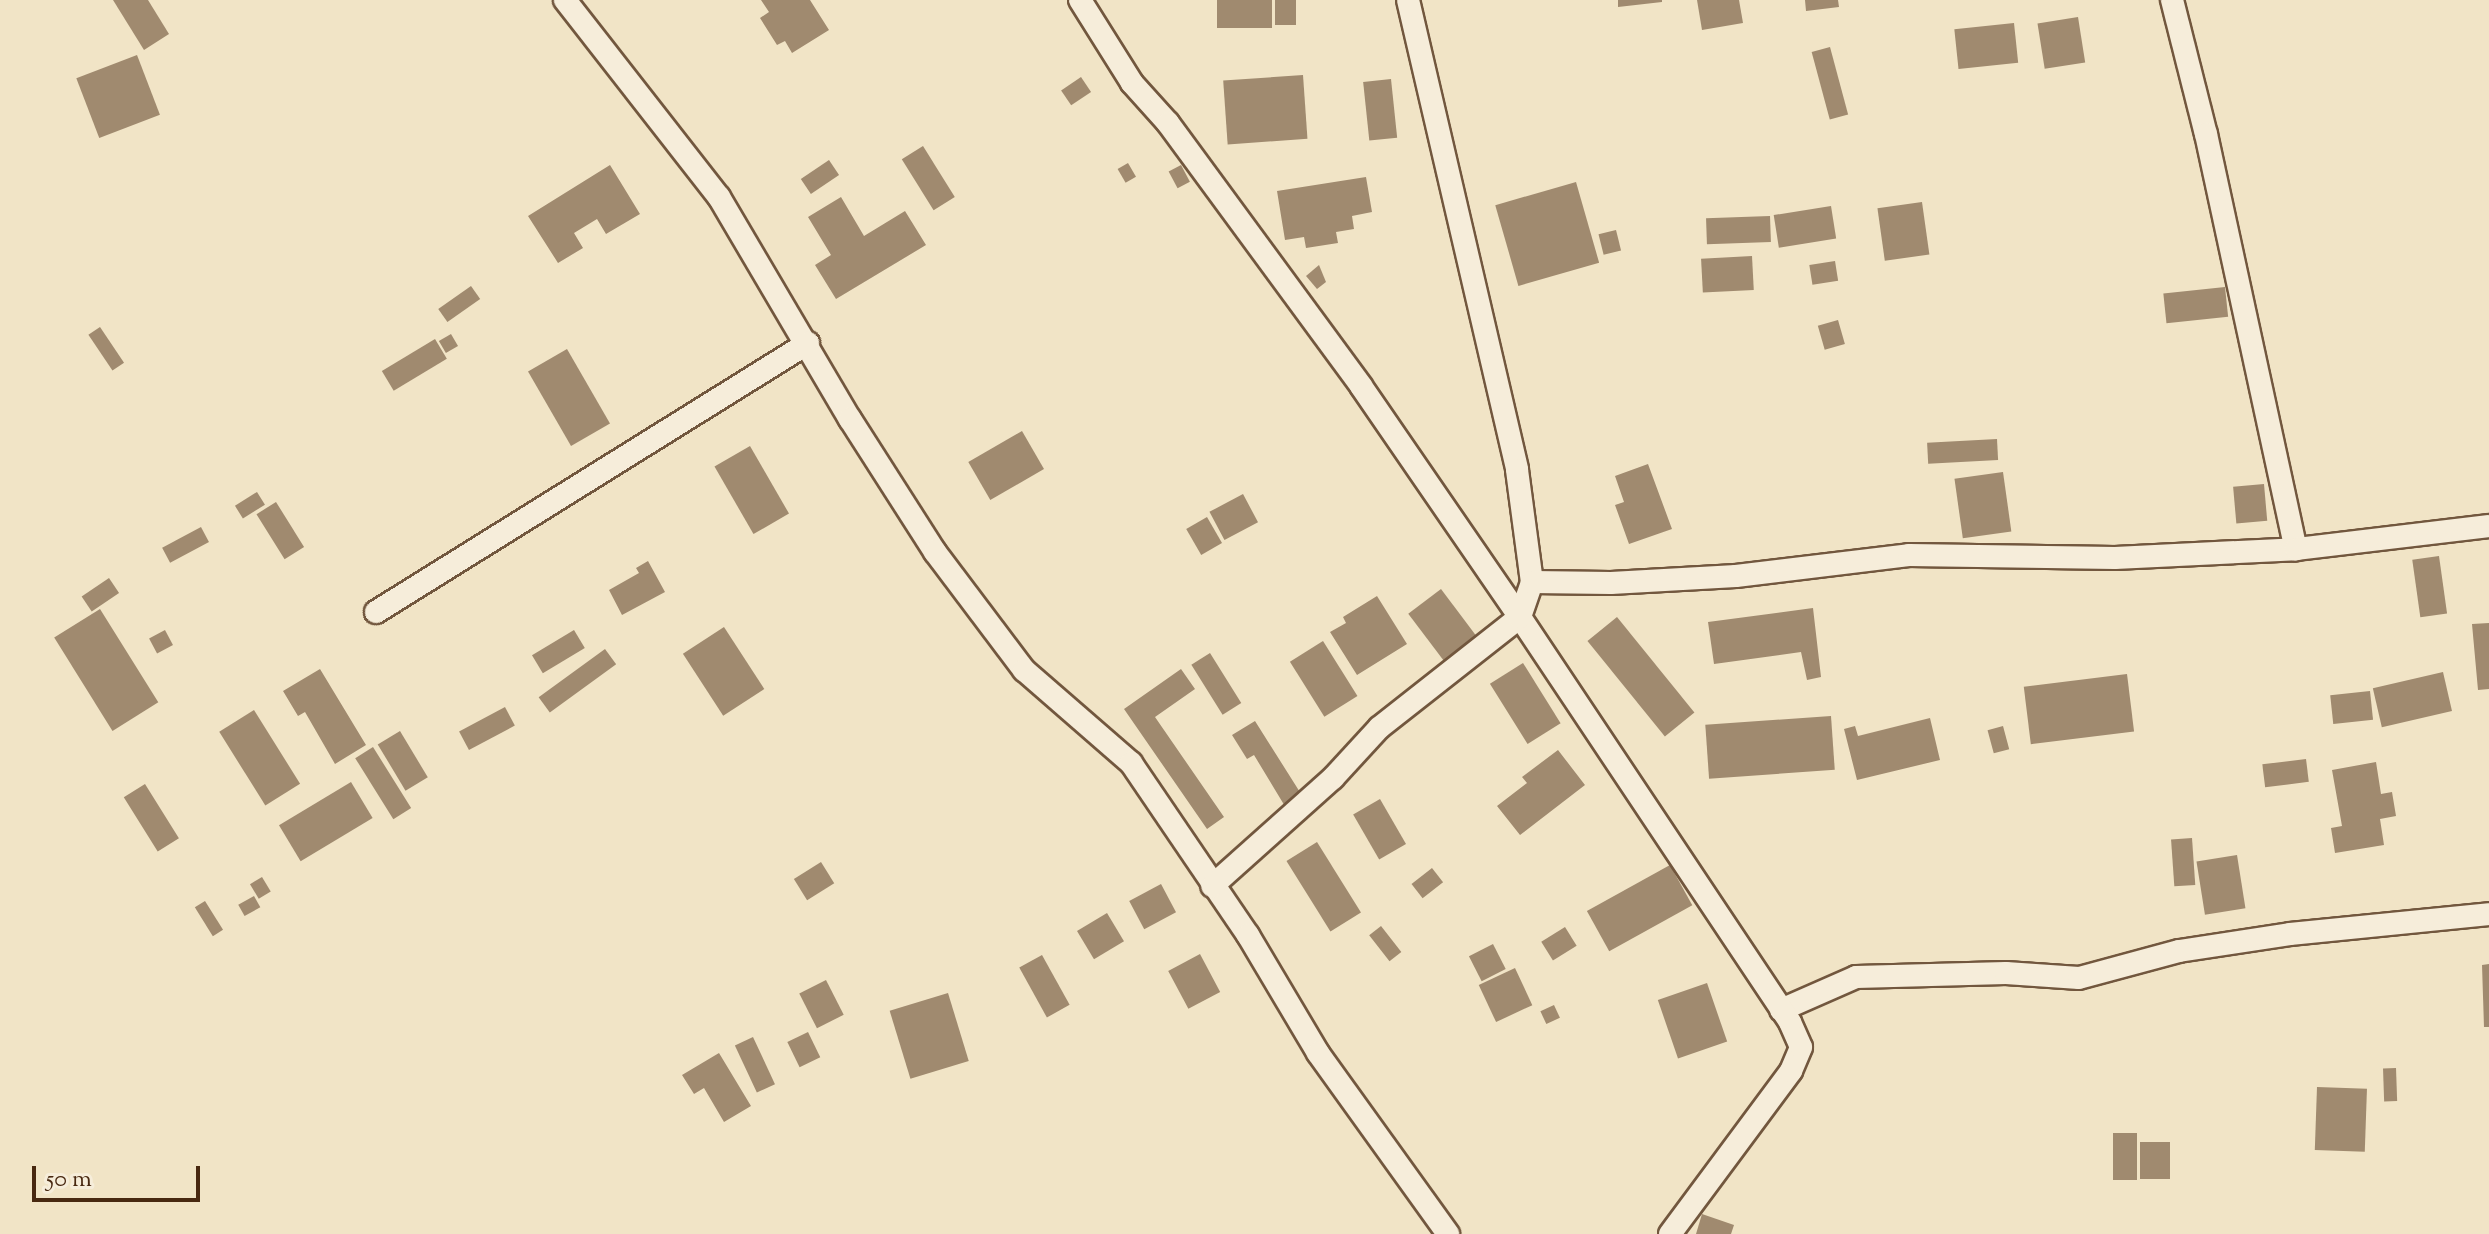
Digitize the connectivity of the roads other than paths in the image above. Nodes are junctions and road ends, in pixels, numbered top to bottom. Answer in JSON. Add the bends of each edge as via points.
{"nodes":[{"id":1,"x":565,"y":0,"type":"edge"},
{"id":2,"x":1080,"y":0,"type":"edge"},
{"id":3,"x":1408,"y":0,"type":"edge"},
{"id":4,"x":2172,"y":0,"type":"edge"},
{"id":5,"x":808,"y":343,"type":"junction"},
{"id":6,"x":2489,"y":526,"type":"edge"},
{"id":7,"x":2296,"y":549,"type":"junction"},
{"id":8,"x":1532,"y":582,"type":"junction"},
{"id":9,"x":376,"y":612,"type":"dead end"},
{"id":10,"x":1520,"y":617,"type":"junction"},
{"id":11,"x":1212,"y":886,"type":"junction"},
{"id":12,"x":2489,"y":914,"type":"edge"},
{"id":13,"x":1781,"y":1010,"type":"junction"},
{"id":14,"x":1448,"y":1234,"type":"edge"},
{"id":15,"x":1670,"y":1234,"type":"edge"}],
"edges":[{"from":1,"to":5,"type":"street","via":[[697,165]]},
{"from":2,"to":10,"type":"street","via":[[1132,83],[1168,123],[1361,386]]},
{"from":3,"to":8,"type":"street","via":[[1517,470]]},
{"from":4,"to":7,"type":"street"},
{"from":5,"to":9,"type":"street"},
{"from":5,"to":11,"type":"street","via":[[894,490],[960,587],[1024,670],[1131,763]]},
{"from":6,"to":7,"type":"street"},
{"from":7,"to":8,"type":"street","via":[[2115,558],[1909,555],[1736,576]]},
{"from":8,"to":10,"type":"street"},
{"from":10,"to":11,"type":"street","via":[[1379,728],[1333,778]]},
{"from":10,"to":13,"type":"street"},
{"from":11,"to":14,"type":"street","via":[[1248,935],[1318,1053]]},
{"from":12,"to":13,"type":"street","via":[[2179,951],[2079,978],[2006,973],[1856,977]]},
{"from":13,"to":15,"type":"street","via":[[1801,1047],[1791,1071]]}]}
